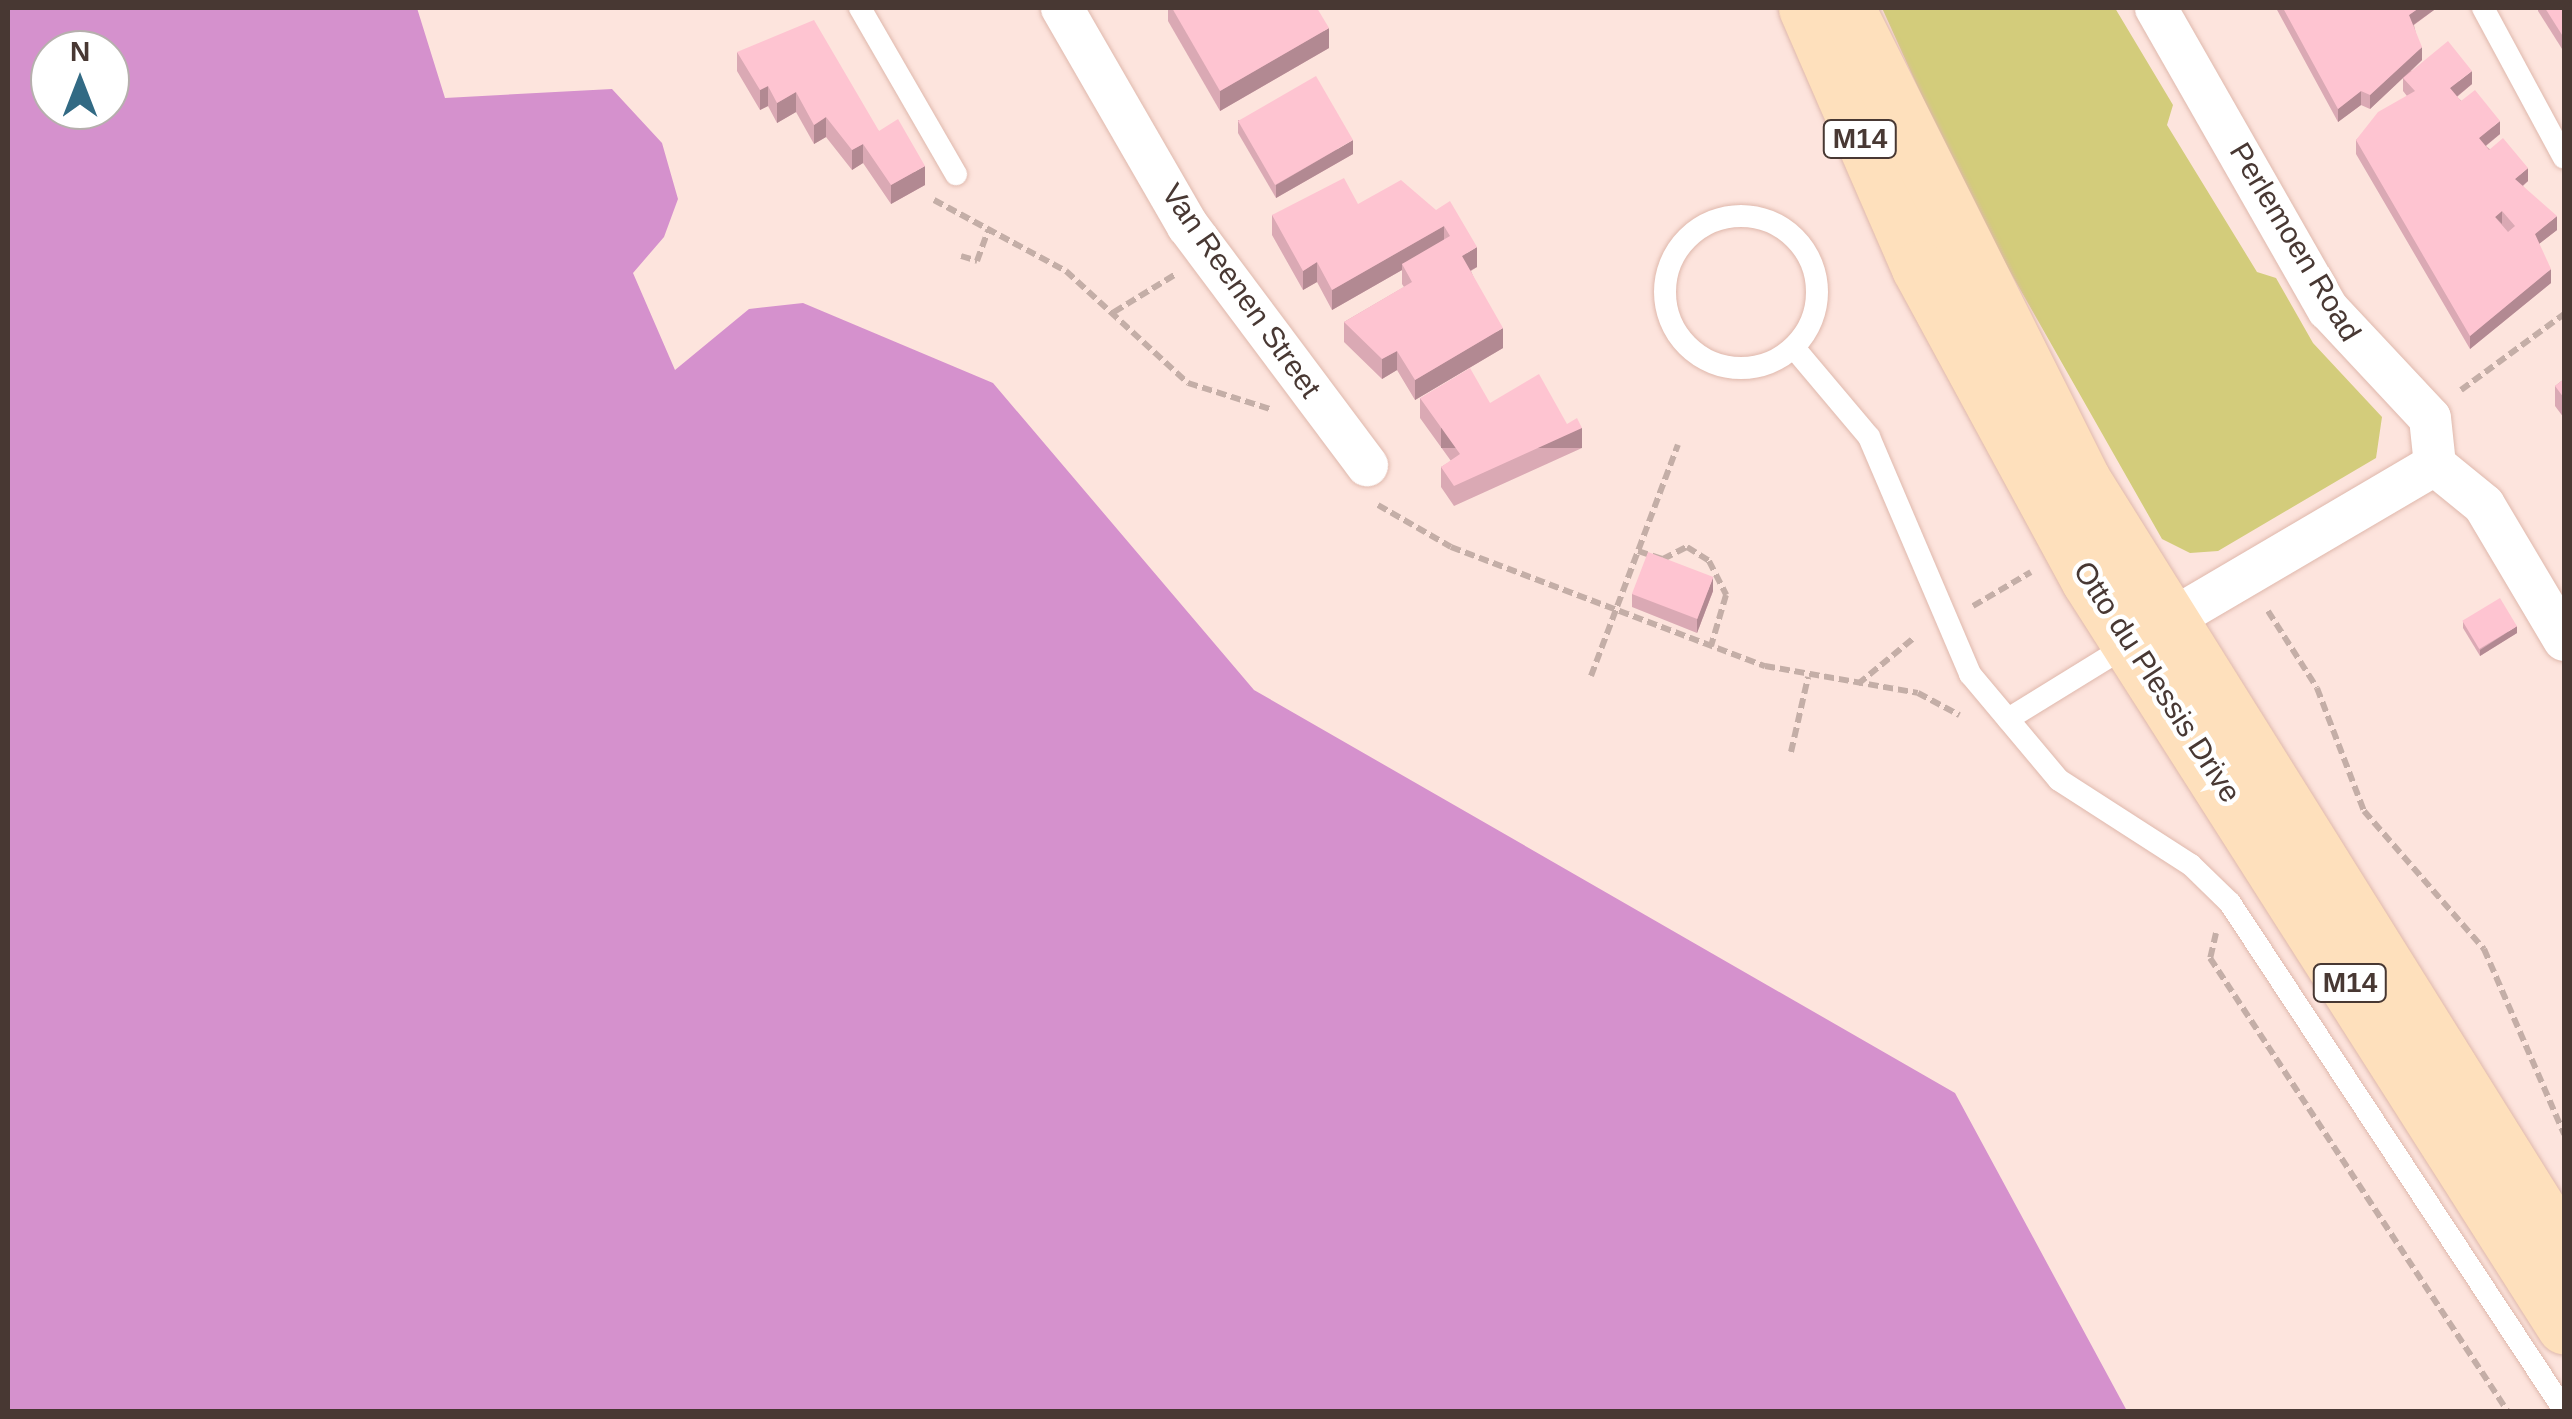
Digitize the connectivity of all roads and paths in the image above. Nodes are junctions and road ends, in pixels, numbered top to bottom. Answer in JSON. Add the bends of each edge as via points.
{"nodes":[{"id":1,"x":860,"y":8,"type":"edge"},
{"id":2,"x":1062,"y":8,"type":"edge"},
{"id":3,"x":1806,"y":8,"type":"edge"},
{"id":4,"x":1847,"y":8,"type":"edge"},
{"id":5,"x":2156,"y":8,"type":"edge"},
{"id":6,"x":2483,"y":8,"type":"edge"},
{"id":7,"x":2564,"y":158,"type":"edge"},
{"id":8,"x":956,"y":174,"type":"dead end"},
{"id":9,"x":988,"y":230,"type":"dead end"},
{"id":10,"x":962,"y":256,"type":"dead end"},
{"id":11,"x":1190,"y":266,"type":"dead end"},
{"id":12,"x":1114,"y":312,"type":"dead end"},
{"id":13,"x":2564,"y":314,"type":"edge"},
{"id":14,"x":1795,"y":348,"type":"junction"},
{"id":15,"x":2457,"y":393,"type":"dead end"},
{"id":16,"x":1678,"y":445,"type":"dead end"},
{"id":17,"x":1367,"y":465,"type":"dead end"},
{"id":18,"x":2436,"y":465,"type":"junction"},
{"id":19,"x":1638,"y":551,"type":"junction"},
{"id":20,"x":2050,"y":561,"type":"dead end"},
{"id":21,"x":2265,"y":605,"type":"dead end"},
{"id":22,"x":1961,"y":614,"type":"dead end"},
{"id":23,"x":2152,"y":630,"type":"junction"},
{"id":24,"x":1915,"y":637,"type":"dead end"},
{"id":25,"x":2564,"y":640,"type":"edge"},
{"id":26,"x":1711,"y":646,"type":"dead end"},
{"id":27,"x":1591,"y":676,"type":"dead end"},
{"id":28,"x":1808,"y":677,"type":"dead end"},
{"id":29,"x":2008,"y":719,"type":"junction"},
{"id":30,"x":1970,"y":726,"type":"dead end"},
{"id":31,"x":1791,"y":752,"type":"dead end"},
{"id":32,"x":2227,"y":925,"type":"dead end"},
{"id":33,"x":2564,"y":1134,"type":"edge"},
{"id":34,"x":2564,"y":1250,"type":"edge"},
{"id":35,"x":2564,"y":1326,"type":"edge"},
{"id":36,"x":2564,"y":1410,"type":"edge"},
{"id":37,"x":2508,"y":1412,"type":"edge"}],
"edges":[{"from":1,"to":8,"type":"lane"},
{"from":2,"to":17,"type":"street","name":"Van Reenen Street","via":[[1188,226]]},
{"from":3,"to":23,"type":"main road","name":"Otto du Plessis Drive","number":"M14","via":[[1992,411]]},
{"from":4,"to":23,"type":"main road","name":"Otto du Plessis Drive","number":"M14"},
{"from":5,"to":18,"type":"street","name":"Perlemoen Road","via":[[2328,309],[2430,418]]},
{"from":6,"to":7,"type":"lane"},
{"from":9,"to":10,"type":"path","via":[[977,261]]},
{"from":11,"to":12,"type":"path"},
{"from":13,"to":15,"type":"path"},
{"from":14,"to":14,"type":"lane","via":[[1751,368],[1726,367],[1682,342],[1665,284],[1694,230],[1717,219],[1768,220],[1806,252],[1817,300]]},
{"from":14,"to":29,"type":"lane","via":[[1869,436],[1970,674]]},
{"from":16,"to":19,"type":"path"},
{"from":18,"to":23,"type":"street"},
{"from":18,"to":25,"type":"street","via":[[2484,505]]},
{"from":19,"to":26,"type":"path","via":[[1662,559],[1687,546],[1709,561],[1726,595]]},
{"from":19,"to":27,"type":"path"},
{"from":20,"to":22,"type":"path"},
{"from":21,"to":33,"type":"path","via":[[2318,688],[2364,811],[2484,949]]},
{"from":23,"to":29,"type":"lane"},
{"from":23,"to":34,"type":"main road","name":"Otto du Plessis Drive","number":"M14"},
{"from":23,"to":35,"type":"main road","name":"Otto du Plessis Drive","number":"M14"},
{"from":24,"to":30,"type":"path","via":[[1858,685],[1918,693]]},
{"from":28,"to":31,"type":"path"},
{"from":29,"to":36,"type":"lane","via":[[2059,780],[2191,865],[2230,903]]},
{"from":32,"to":37,"type":"path","via":[[2210,942],[2210,958]]}]}
